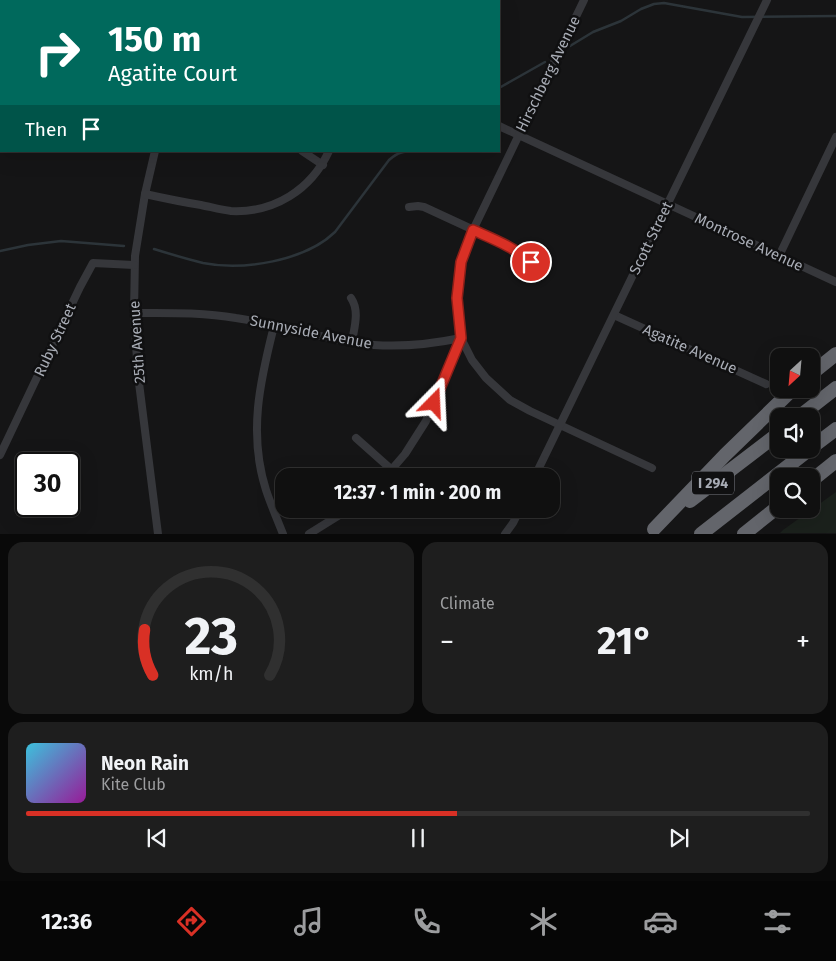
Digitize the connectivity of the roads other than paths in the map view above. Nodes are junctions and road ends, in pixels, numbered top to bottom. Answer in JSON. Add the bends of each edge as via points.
{"nodes":[{"id":1,"x":584,"y":0,"type":"edge"},
{"id":2,"x":765,"y":4,"type":"edge"},
{"id":3,"x":500,"y":126,"type":"edge"},
{"id":4,"x":518,"y":135,"type":"junction"},
{"id":5,"x":836,"y":137,"type":"edge"},
{"id":6,"x":155,"y":152,"type":"edge"},
{"id":7,"x":303,"y":152,"type":"edge"},
{"id":8,"x":328,"y":152,"type":"edge"},
{"id":9,"x":322,"y":165,"type":"junction"},
{"id":10,"x":145,"y":194,"type":"junction"},
{"id":11,"x":668,"y":204,"type":"junction"},
{"id":12,"x":409,"y":208,"type":"dead end"},
{"id":13,"x":473,"y":230,"type":"junction"},
{"id":14,"x":779,"y":256,"type":"junction"},
{"id":15,"x":531,"y":262,"type":"dead end"},
{"id":16,"x":134,"y":265,"type":"junction"},
{"id":17,"x":836,"y":282,"type":"edge"},
{"id":18,"x":350,"y":298,"type":"dead end"},
{"id":19,"x":134,"y":313,"type":"junction"},
{"id":20,"x":614,"y":315,"type":"junction"},
{"id":21,"x":274,"y":326,"type":"junction"},
{"id":22,"x":461,"y":338,"type":"junction"},
{"id":23,"x":352,"y":342,"type":"junction"},
{"id":24,"x":836,"y":354,"type":"edge"},
{"id":25,"x":820,"y":367,"type":"edge"},
{"id":26,"x":766,"y":384,"type":"dead end"},
{"id":27,"x":836,"y":388,"type":"edge"},
{"id":28,"x":784,"y":398,"type":"edge"},
{"id":29,"x":810,"y":408,"type":"edge"},
{"id":30,"x":559,"y":425,"type":"junction"},
{"id":31,"x":836,"y":428,"type":"edge"},
{"id":32,"x":356,"y":438,"type":"dead end"},
{"id":33,"x":770,"y":440,"type":"edge"},
{"id":34,"x":820,"y":441,"type":"edge"},
{"id":35,"x":0,"y":455,"type":"edge"},
{"id":36,"x":798,"y":458,"type":"edge"},
{"id":37,"x":836,"y":461,"type":"edge"},
{"id":38,"x":390,"y":468,"type":"edge"},
{"id":39,"x":394,"y":468,"type":"edge"},
{"id":40,"x":539,"y":468,"type":"edge"},
{"id":41,"x":652,"y":468,"type":"dead end"},
{"id":42,"x":820,"y":474,"type":"edge"},
{"id":43,"x":770,"y":513,"type":"edge"},
{"id":44,"x":335,"y":518,"type":"edge"},
{"id":45,"x":516,"y":518,"type":"edge"},
{"id":46,"x":651,"y":531,"type":"edge"},
{"id":47,"x":158,"y":534,"type":"edge"},
{"id":48,"x":283,"y":534,"type":"edge"},
{"id":49,"x":309,"y":534,"type":"edge"},
{"id":50,"x":505,"y":534,"type":"edge"},
{"id":51,"x":701,"y":534,"type":"edge"},
{"id":52,"x":744,"y":534,"type":"edge"}],
"edges":[{"from":1,"to":4,"type":"street","name":"Hirschberg Avenue"},
{"from":2,"to":11,"type":"street","name":"Scott Street"},
{"from":3,"to":4,"type":"street","name":"Montrose Avenue"},
{"from":4,"to":11,"type":"street","name":"Montrose Avenue"},
{"from":4,"to":13,"type":"street","name":"Hirschberg Avenue"},
{"from":5,"to":14,"type":"street"},
{"from":6,"to":10,"type":"street","name":"25th Avenue"},
{"from":7,"to":9,"type":"street"},
{"from":8,"to":9,"type":"street"},
{"from":9,"to":10,"type":"street","via":[[313,178],[289,198],[254,210],[230,211]]},
{"from":10,"to":16,"type":"street","name":"25th Avenue"},
{"from":11,"to":14,"type":"street","name":"Montrose Avenue"},
{"from":11,"to":20,"type":"street","name":"Scott Street"},
{"from":12,"to":13,"type":"street","via":[[424,207]]},
{"from":13,"to":15,"type":"street","via":[[523,254]]},
{"from":13,"to":22,"type":"street","name":"Hirschberg Avenue","via":[[461,262],[457,298]]},
{"from":14,"to":17,"type":"street","name":"Montrose Avenue"},
{"from":16,"to":19,"type":"street","name":"25th Avenue"},
{"from":16,"to":35,"type":"street","name":"Ruby Street","via":[[94,263]]},
{"from":18,"to":23,"type":"street","via":[[356,314]]},
{"from":19,"to":21,"type":"street","name":"Sunnyside Avenue","via":[[207,314]]},
{"from":19,"to":47,"type":"street","name":"25th Avenue","via":[[138,375]]},
{"from":20,"to":26,"type":"street","name":"Agatite Avenue"},
{"from":20,"to":30,"type":"street","name":"Scott Street"},
{"from":21,"to":23,"type":"street","name":"Sunnyside Avenue"},
{"from":21,"to":48,"type":"street","via":[[259,393],[257,435],[266,489]]},
{"from":22,"to":23,"type":"street","name":"Sunnyside Avenue","via":[[417,345]]},
{"from":22,"to":30,"type":"street","via":[[472,360],[498,390],[510,400]]},
{"from":22,"to":39,"type":"street","name":"Hirschberg Avenue","via":[[426,421]]},
{"from":24,"to":25,"type":"highway"},
{"from":27,"to":29,"type":"highway"},
{"from":28,"to":46,"type":"highway"},
{"from":30,"to":40,"type":"street","name":"Scott Street"},
{"from":30,"to":41,"type":"street"},
{"from":31,"to":34,"type":"highway","number":"I 294"},
{"from":32,"to":38,"type":"street"},
{"from":33,"to":46,"type":"highway","number":"I 294"},
{"from":36,"to":51,"type":"highway","number":"I 294"},
{"from":37,"to":42,"type":"highway"},
{"from":43,"to":52,"type":"highway"},
{"from":44,"to":49,"type":"street"},
{"from":45,"to":50,"type":"street"}]}
